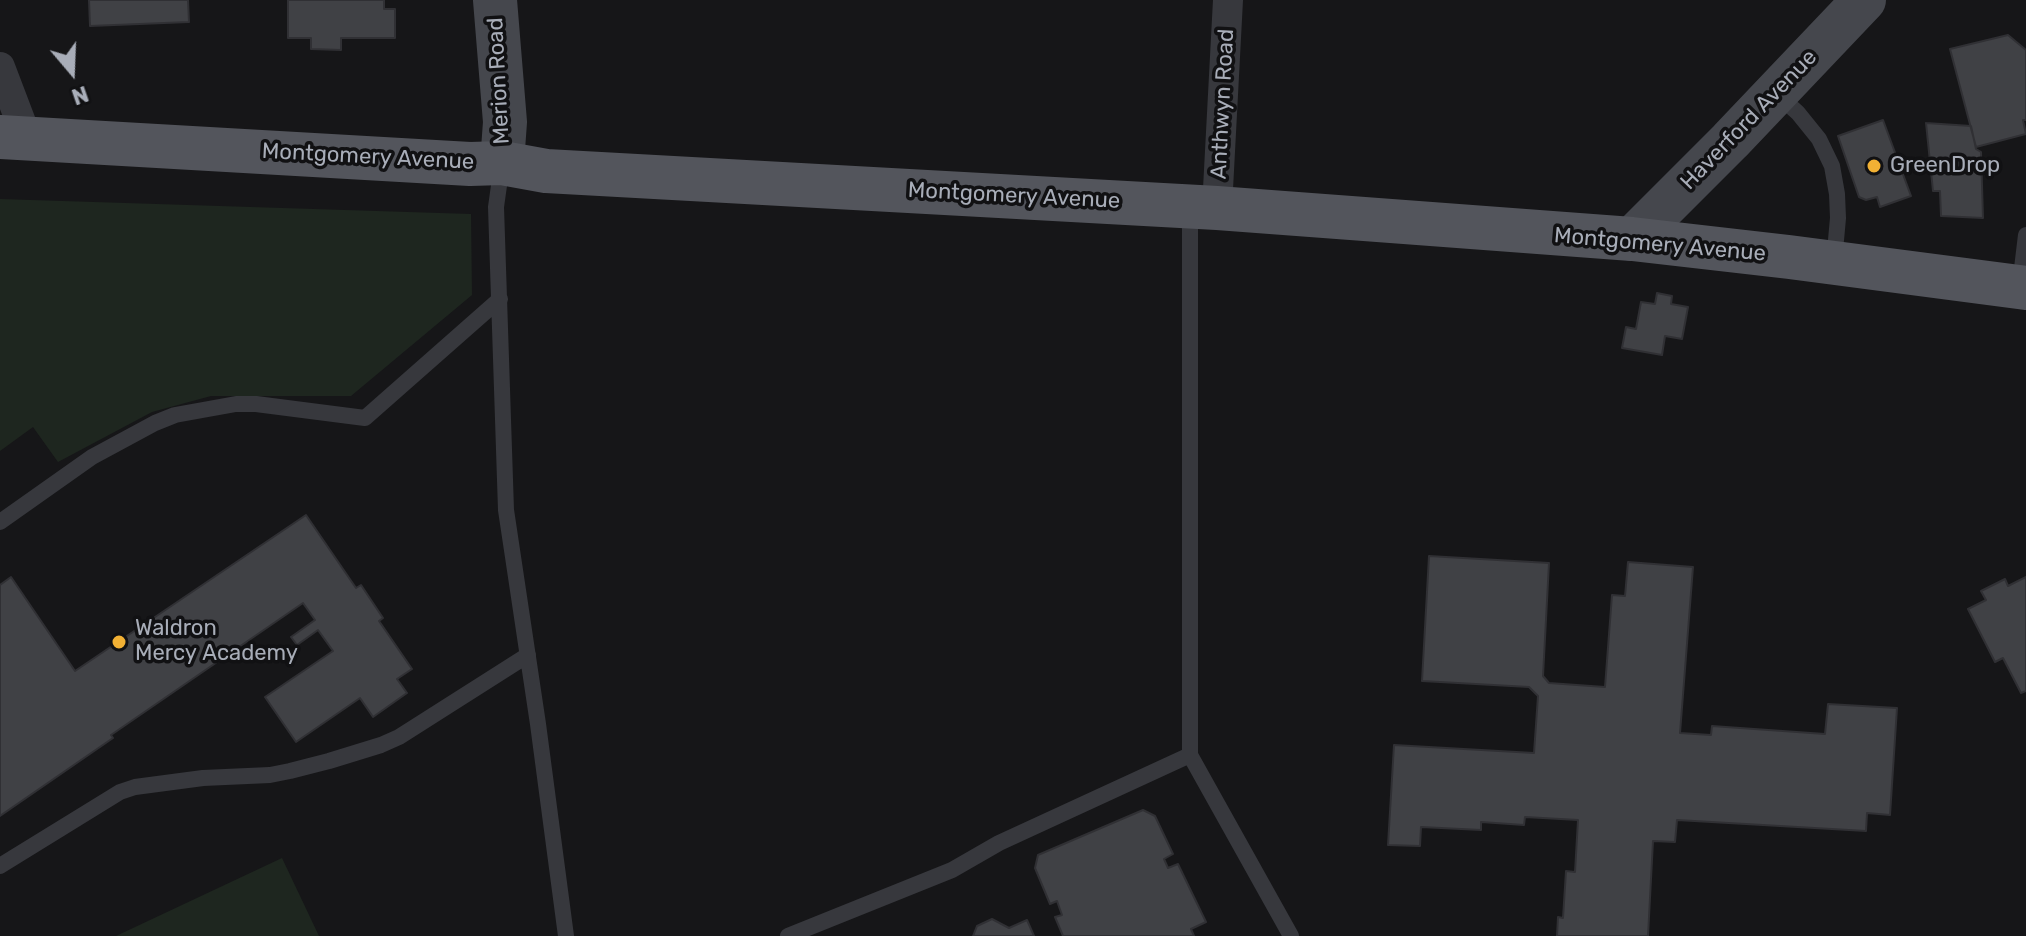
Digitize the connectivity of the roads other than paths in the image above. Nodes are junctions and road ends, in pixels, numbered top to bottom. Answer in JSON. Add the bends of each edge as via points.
{"nodes":[{"id":1,"x":495,"y":0,"type":"edge"},
{"id":2,"x":1228,"y":0,"type":"edge"},
{"id":3,"x":1864,"y":0,"type":"edge"},
{"id":4,"x":0,"y":67,"type":"edge"},
{"id":5,"x":1776,"y":93,"type":"junction"},
{"id":6,"x":14,"y":137,"type":"edge"},
{"id":7,"x":502,"y":163,"type":"junction"},
{"id":8,"x":1204,"y":207,"type":"junction"},
{"id":9,"x":2026,"y":235,"type":"edge"},
{"id":10,"x":1632,"y":239,"type":"junction"},
{"id":11,"x":1834,"y":263,"type":"junction"},
{"id":12,"x":2023,"y":288,"type":"edge"},
{"id":13,"x":500,"y":299,"type":"junction"},
{"id":14,"x":0,"y":522,"type":"edge"},
{"id":15,"x":528,"y":655,"type":"junction"},
{"id":16,"x":1190,"y":755,"type":"junction"},
{"id":17,"x":0,"y":866,"type":"edge"},
{"id":18,"x":566,"y":936,"type":"edge"},
{"id":19,"x":788,"y":936,"type":"edge"},
{"id":20,"x":1291,"y":936,"type":"edge"}],
"edges":[{"from":1,"to":7,"type":"street","name":"Merion Road","via":[[505,122]]},
{"from":2,"to":8,"type":"street","name":"Anthwyn Road"},
{"from":3,"to":5,"type":"street","name":"Haverford Avenue"},
{"from":4,"to":6,"type":"street"},
{"from":5,"to":10,"type":"street","name":"Haverford Avenue"},
{"from":5,"to":11,"type":"lane","via":[[1819,139],[1832,166],[1838,218]]},
{"from":6,"to":7,"type":"main road","name":"Montgomery Avenue"},
{"from":7,"to":8,"type":"main road","name":"Montgomery Avenue","via":[[562,172]]},
{"from":7,"to":13,"type":"lane","via":[[496,207]]},
{"from":8,"to":10,"type":"main road","name":"Montgomery Avenue"},
{"from":8,"to":16,"type":"lane"},
{"from":9,"to":12,"type":"lane"},
{"from":10,"to":11,"type":"main road","name":"Montgomery Avenue"},
{"from":11,"to":12,"type":"main road","name":"Montgomery Avenue"},
{"from":13,"to":14,"type":"lane","via":[[365,418],[256,404],[175,415],[92,457]]},
{"from":13,"to":15,"type":"lane","via":[[506,510]]},
{"from":15,"to":17,"type":"lane","via":[[381,745],[270,775],[135,787],[100,802]]},
{"from":15,"to":18,"type":"lane"},
{"from":16,"to":19,"type":"lane","via":[[952,870]]},
{"from":16,"to":20,"type":"lane"}]}
